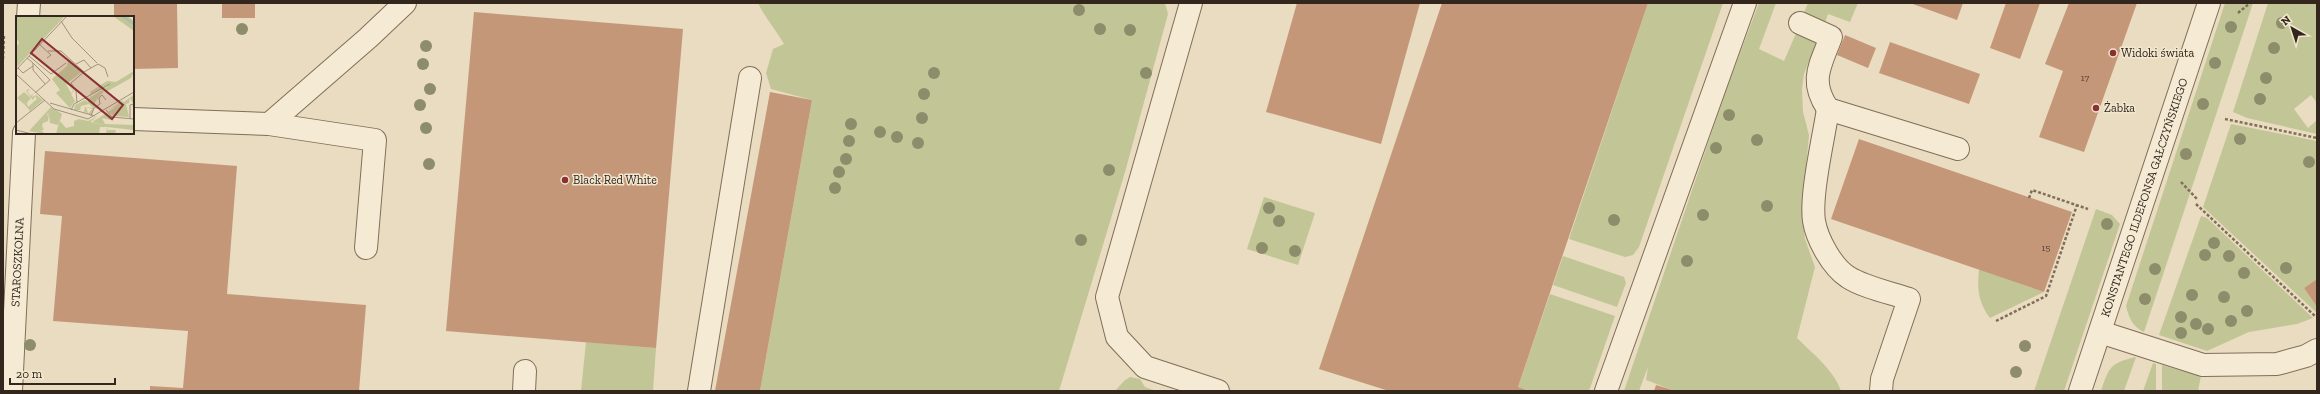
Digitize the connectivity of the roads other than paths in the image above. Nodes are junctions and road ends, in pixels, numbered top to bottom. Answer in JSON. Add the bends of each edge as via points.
{"nodes":[{"id":1,"x":29,"y":3,"type":"edge"},
{"id":2,"x":405,"y":3,"type":"edge"},
{"id":3,"x":1191,"y":3,"type":"edge"},
{"id":4,"x":1745,"y":3,"type":"edge"},
{"id":5,"x":2209,"y":3,"type":"edge"},
{"id":6,"x":28,"y":16,"type":"edge"},
{"id":7,"x":1800,"y":23,"type":"dead end"},
{"id":8,"x":750,"y":78,"type":"dead end"},
{"id":9,"x":1828,"y":109,"type":"junction"},
{"id":10,"x":134,"y":119,"type":"edge"},
{"id":11,"x":269,"y":124,"type":"junction"},
{"id":12,"x":24,"y":134,"type":"edge"},
{"id":13,"x":1958,"y":149,"type":"dead end"},
{"id":14,"x":366,"y":248,"type":"dead end"},
{"id":15,"x":2100,"y":332,"type":"junction"},
{"id":16,"x":2317,"y":350,"type":"edge"},
{"id":17,"x":11,"y":391,"type":"edge"},
{"id":18,"x":699,"y":391,"type":"edge"},
{"id":19,"x":1218,"y":391,"type":"edge"},
{"id":20,"x":1606,"y":391,"type":"edge"},
{"id":21,"x":1881,"y":391,"type":"edge"},
{"id":22,"x":2080,"y":391,"type":"edge"}],
"edges":[{"from":1,"to":6,"type":"street"},
{"from":2,"to":11,"type":"street"},
{"from":3,"to":19,"type":"street","via":[[1107,298],[1117,337],[1145,367]]},
{"from":4,"to":20,"type":"street"},
{"from":5,"to":15,"type":"street","name":"KONSTANTEGO ILDEFONSA GAŁCZYŃSKIEGO"},
{"from":7,"to":9,"type":"street","via":[[1831,37],[1816,80],[1817,88]]},
{"from":8,"to":18,"type":"street"},
{"from":9,"to":13,"type":"street"},
{"from":9,"to":21,"type":"street","via":[[1814,220],[1819,235],[1833,262],[1845,276],[1909,299],[1882,379]]},
{"from":10,"to":11,"type":"street"},
{"from":11,"to":14,"type":"street","via":[[375,140]]},
{"from":12,"to":17,"type":"street","name":"STAROSZKOLNA"},
{"from":15,"to":16,"type":"street","via":[[2202,365],[2277,364],[2306,356]]},
{"from":15,"to":22,"type":"street","name":"KONSTANTEGO ILDEFONSA GAŁCZYŃSKIEGO"}]}
